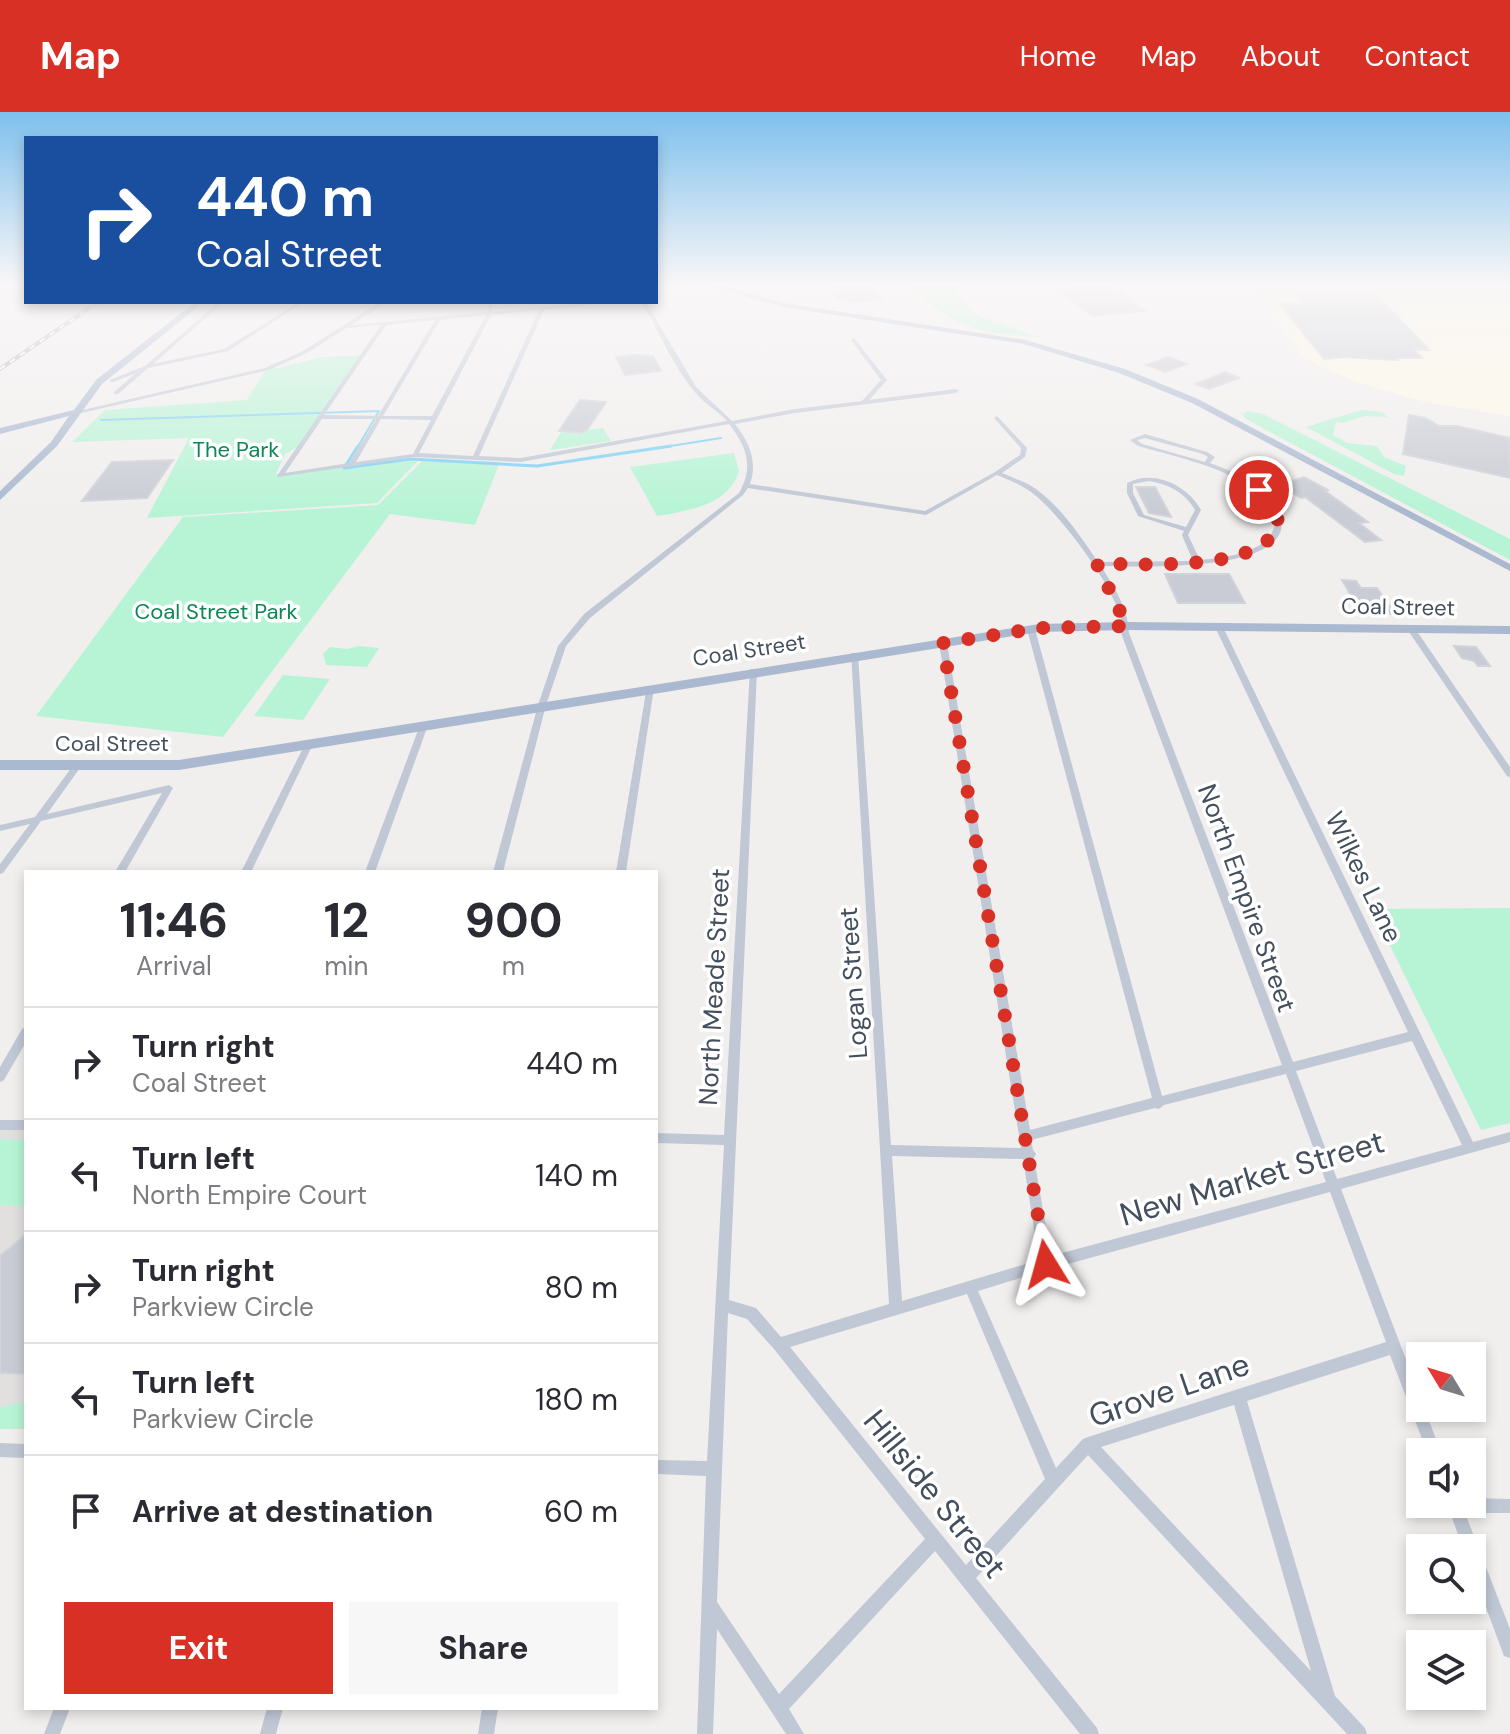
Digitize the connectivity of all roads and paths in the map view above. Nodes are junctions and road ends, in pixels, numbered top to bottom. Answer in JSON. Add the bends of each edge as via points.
{"nodes":[{"id":1,"x":121,"y":362,"type":"edge"},
{"id":2,"x":131,"y":362,"type":"edge"},
{"id":3,"x":152,"y":362,"type":"edge"},
{"id":4,"x":171,"y":362,"type":"edge"},
{"id":5,"x":286,"y":362,"type":"edge"},
{"id":6,"x":358,"y":362,"type":"edge"},
{"id":7,"x":412,"y":362,"type":"edge"},
{"id":8,"x":464,"y":362,"type":"edge"},
{"id":9,"x":518,"y":362,"type":"edge"},
{"id":10,"x":678,"y":362,"type":"edge"},
{"id":11,"x":870,"y":362,"type":"edge"},
{"id":12,"x":1095,"y":362,"type":"edge"},
{"id":13,"x":146,"y":367,"type":"junction"},
{"id":14,"x":112,"y":381,"type":"junction"},
{"id":15,"x":956,"y":391,"type":"dead end"},
{"id":16,"x":116,"y":393,"type":"dead end"},
{"id":17,"x":865,"y":401,"type":"junction"},
{"id":18,"x":77,"y":412,"type":"junction"},
{"id":19,"x":319,"y":417,"type":"junction"},
{"id":20,"x":377,"y":418,"type":"junction"},
{"id":21,"x":434,"y":418,"type":"junction"},
{"id":22,"x":997,"y":418,"type":"dead end"},
{"id":23,"x":729,"y":421,"type":"junction"},
{"id":24,"x":0,"y":431,"type":"edge"},
{"id":25,"x":415,"y":455,"type":"junction"},
{"id":26,"x":475,"y":458,"type":"junction"},
{"id":27,"x":352,"y":464,"type":"junction"},
{"id":28,"x":1206,"y":464,"type":"junction"},
{"id":29,"x":997,"y":473,"type":"junction"},
{"id":30,"x":748,"y":486,"type":"junction"},
{"id":31,"x":0,"y":497,"type":"edge"},
{"id":32,"x":1186,"y":529,"type":"junction"},
{"id":33,"x":1197,"y":562,"type":"junction"},
{"id":34,"x":1097,"y":564,"type":"junction"},
{"id":35,"x":1510,"y":568,"type":"edge"},
{"id":36,"x":1127,"y":626,"type":"junction"},
{"id":37,"x":1219,"y":627,"type":"junction"},
{"id":38,"x":1031,"y":629,"type":"junction"},
{"id":39,"x":1411,"y":629,"type":"junction"},
{"id":40,"x":1510,"y":630,"type":"edge"},
{"id":41,"x":943,"y":643,"type":"junction"},
{"id":42,"x":854,"y":655,"type":"junction"},
{"id":43,"x":753,"y":671,"type":"junction"},
{"id":44,"x":650,"y":688,"type":"junction"},
{"id":45,"x":542,"y":705,"type":"junction"},
{"id":46,"x":424,"y":725,"type":"junction"},
{"id":47,"x":309,"y":744,"type":"junction"},
{"id":48,"x":0,"y":765,"type":"edge"},
{"id":49,"x":78,"y":765,"type":"junction"},
{"id":50,"x":1510,"y":774,"type":"edge"},
{"id":51,"x":36,"y":821,"type":"junction"},
{"id":52,"x":0,"y":828,"type":"edge"},
{"id":53,"x":121,"y":870,"type":"edge"},
{"id":54,"x":247,"y":870,"type":"edge"},
{"id":55,"x":371,"y":870,"type":"edge"},
{"id":56,"x":499,"y":870,"type":"edge"},
{"id":57,"x":621,"y":870,"type":"edge"},
{"id":58,"x":0,"y":871,"type":"edge"},
{"id":59,"x":24,"y":1035,"type":"edge"},
{"id":60,"x":1416,"y":1035,"type":"junction"},
{"id":61,"x":1287,"y":1069,"type":"junction"},
{"id":62,"x":0,"y":1077,"type":"edge"},
{"id":63,"x":1159,"y":1104,"type":"junction"},
{"id":64,"x":0,"y":1125,"type":"edge"},
{"id":65,"x":24,"y":1125,"type":"edge"},
{"id":66,"x":1026,"y":1136,"type":"junction"},
{"id":67,"x":658,"y":1138,"type":"edge"},
{"id":68,"x":730,"y":1140,"type":"junction"},
{"id":69,"x":1509,"y":1140,"type":"edge"},
{"id":70,"x":1469,"y":1147,"type":"junction"},
{"id":71,"x":886,"y":1150,"type":"junction"},
{"id":72,"x":1030,"y":1154,"type":"junction"},
{"id":73,"x":1331,"y":1186,"type":"junction"},
{"id":74,"x":1046,"y":1264,"type":"junction"},
{"id":75,"x":970,"y":1287,"type":"junction"},
{"id":76,"x":723,"y":1305,"type":"junction"},
{"id":77,"x":896,"y":1308,"type":"junction"},
{"id":78,"x":779,"y":1344,"type":"junction"},
{"id":79,"x":1393,"y":1347,"type":"junction"},
{"id":80,"x":1238,"y":1395,"type":"junction"},
{"id":81,"x":1429,"y":1438,"type":"edge"},
{"id":82,"x":1088,"y":1444,"type":"junction"},
{"id":83,"x":0,"y":1450,"type":"edge"},
{"id":84,"x":24,"y":1451,"type":"edge"},
{"id":85,"x":658,"y":1467,"type":"edge"},
{"id":86,"x":714,"y":1469,"type":"junction"},
{"id":87,"x":1054,"y":1482,"type":"junction"},
{"id":88,"x":1486,"y":1505,"type":"edge"},
{"id":89,"x":1510,"y":1506,"type":"edge"},
{"id":90,"x":936,"y":1539,"type":"junction"},
{"id":91,"x":966,"y":1577,"type":"junction"},
{"id":92,"x":1486,"y":1586,"type":"edge"},
{"id":93,"x":711,"y":1606,"type":"junction"},
{"id":94,"x":1510,"y":1650,"type":"edge"},
{"id":95,"x":1329,"y":1703,"type":"junction"},
{"id":96,"x":779,"y":1707,"type":"junction"},
{"id":97,"x":61,"y":1710,"type":"edge"},
{"id":98,"x":274,"y":1710,"type":"edge"},
{"id":99,"x":490,"y":1710,"type":"edge"},
{"id":100,"x":52,"y":1734,"type":"edge"},
{"id":101,"x":268,"y":1734,"type":"edge"},
{"id":102,"x":486,"y":1734,"type":"edge"},
{"id":103,"x":705,"y":1734,"type":"edge"},
{"id":104,"x":796,"y":1734,"type":"edge"},
{"id":105,"x":1091,"y":1734,"type":"edge"},
{"id":106,"x":1359,"y":1734,"type":"edge"}],
"edges":[{"from":1,"to":18,"type":"main road"},
{"from":2,"to":14,"type":"main road"},
{"from":3,"to":13,"type":"street"},
{"from":4,"to":13,"type":"street"},
{"from":5,"to":18,"type":"street"},
{"from":6,"to":19,"type":"street"},
{"from":7,"to":20,"type":"street"},
{"from":8,"to":21,"type":"street"},
{"from":9,"to":26,"type":"street"},
{"from":10,"to":23,"type":"street","via":[[694,389]]},
{"from":11,"to":17,"type":"street","via":[[884,380]]},
{"from":12,"to":35,"type":"main road","via":[[1165,387]]},
{"from":13,"to":14,"type":"street"},
{"from":13,"to":16,"type":"street"},
{"from":14,"to":18,"type":"main road","via":[[92,405]]},
{"from":15,"to":17,"type":"street"},
{"from":17,"to":23,"type":"street"},
{"from":18,"to":24,"type":"main road"},
{"from":18,"to":31,"type":"main road","via":[[54,444]]},
{"from":19,"to":20,"type":"street"},
{"from":19,"to":27,"type":"street","via":[[280,476]]},
{"from":20,"to":21,"type":"street"},
{"from":20,"to":27,"type":"street"},
{"from":21,"to":25,"type":"street"},
{"from":22,"to":29,"type":"street","via":[[1024,448],[1023,456]]},
{"from":23,"to":26,"type":"street","via":[[521,460]]},
{"from":23,"to":30,"type":"street","via":[[752,460]]},
{"from":25,"to":26,"type":"street"},
{"from":25,"to":27,"type":"street"},
{"from":28,"to":28,"type":"street","via":[[1140,445],[1133,440],[1145,436],[1205,453],[1212,457]]},
{"from":28,"to":33,"type":"street","via":[[1259,490],[1279,524],[1272,539],[1250,553]]},
{"from":29,"to":30,"type":"street","via":[[926,513]]},
{"from":29,"to":34,"type":"street","name":"North Empire Street","via":[[1047,502]]},
{"from":30,"to":45,"type":"street","via":[[587,616],[562,646]]},
{"from":32,"to":32,"type":"street","via":[[1197,506],[1185,493],[1163,483],[1130,483],[1135,508],[1147,520]]},
{"from":32,"to":33,"type":"street"},
{"from":33,"to":34,"type":"street"},
{"from":34,"to":36,"type":"street","name":"North Empire Street"},
{"from":36,"to":37,"type":"main road","name":"Coal Street"},
{"from":36,"to":38,"type":"main road","name":"Coal Street"},
{"from":36,"to":61,"type":"street","name":"North Empire Street","via":[[1125,633]]},
{"from":37,"to":39,"type":"main road","name":"Coal Street"},
{"from":37,"to":60,"type":"street","name":"Wilkes Lane"},
{"from":38,"to":41,"type":"main road","name":"Coal Street"},
{"from":38,"to":63,"type":"street"},
{"from":39,"to":40,"type":"main road","name":"Coal Street"},
{"from":39,"to":50,"type":"street"},
{"from":41,"to":42,"type":"main road","name":"Coal Street"},
{"from":41,"to":66,"type":"street"},
{"from":42,"to":43,"type":"main road","name":"Coal Street"},
{"from":42,"to":71,"type":"street","name":"Logan Street"},
{"from":43,"to":44,"type":"main road","name":"Coal Street"},
{"from":43,"to":68,"type":"street","name":"North Meade Street"},
{"from":44,"to":45,"type":"main road","name":"Coal Street"},
{"from":44,"to":57,"type":"street"},
{"from":45,"to":46,"type":"main road","name":"Coal Street"},
{"from":45,"to":56,"type":"street"},
{"from":46,"to":47,"type":"main road","name":"Coal Street"},
{"from":46,"to":55,"type":"street"},
{"from":47,"to":49,"type":"main road","name":"Coal Street","via":[[179,765]]},
{"from":47,"to":54,"type":"street"},
{"from":48,"to":49,"type":"main road","name":"Coal Street"},
{"from":49,"to":51,"type":"street"},
{"from":51,"to":52,"type":"street"},
{"from":51,"to":53,"type":"street","via":[[169,788]]},
{"from":51,"to":58,"type":"street"},
{"from":59,"to":62,"type":"street"},
{"from":60,"to":61,"type":"street"},
{"from":60,"to":70,"type":"street","name":"Wilkes Lane"},
{"from":61,"to":63,"type":"street"},
{"from":61,"to":73,"type":"street","name":"North Empire Street"},
{"from":63,"to":66,"type":"street"},
{"from":64,"to":65,"type":"street"},
{"from":66,"to":72,"type":"street"},
{"from":67,"to":68,"type":"street"},
{"from":68,"to":76,"type":"street","name":"North Meade Street"},
{"from":69,"to":70,"type":"street","name":"New Market Street"},
{"from":70,"to":73,"type":"street","name":"New Market Street"},
{"from":71,"to":72,"type":"street"},
{"from":71,"to":77,"type":"street","name":"Logan Street"},
{"from":72,"to":74,"type":"street"},
{"from":73,"to":74,"type":"street","name":"New Market Street"},
{"from":73,"to":79,"type":"street","name":"North Empire Street"},
{"from":74,"to":75,"type":"street","name":"New Market Street"},
{"from":75,"to":77,"type":"street","name":"New Market Street"},
{"from":75,"to":87,"type":"street"},
{"from":76,"to":78,"type":"street","name":"Hillside Street","via":[[751,1313]]},
{"from":76,"to":86,"type":"street","name":"North Meade Street"},
{"from":77,"to":78,"type":"street","name":"New Market Street"},
{"from":78,"to":90,"type":"street","name":"Hillside Street"},
{"from":79,"to":80,"type":"street","name":"Grove Lane"},
{"from":79,"to":81,"type":"street","name":"North Empire Street"},
{"from":80,"to":82,"type":"street","name":"Grove Lane"},
{"from":80,"to":95,"type":"street"},
{"from":82,"to":87,"type":"street","name":"Grove Lane"},
{"from":82,"to":95,"type":"street"},
{"from":83,"to":84,"type":"street"},
{"from":85,"to":86,"type":"street"},
{"from":86,"to":93,"type":"street","name":"North Meade Street"},
{"from":87,"to":91,"type":"street","name":"Grove Lane"},
{"from":88,"to":89,"type":"street"},
{"from":90,"to":91,"type":"street","name":"Hillside Street"},
{"from":90,"to":96,"type":"street"},
{"from":91,"to":105,"type":"street","name":"Hillside Street"},
{"from":92,"to":94,"type":"street"},
{"from":93,"to":96,"type":"street"},
{"from":93,"to":103,"type":"street","name":"North Meade Street"},
{"from":95,"to":106,"type":"street"},
{"from":96,"to":104,"type":"street"},
{"from":97,"to":100,"type":"street"},
{"from":98,"to":101,"type":"street"},
{"from":99,"to":102,"type":"street"}]}
